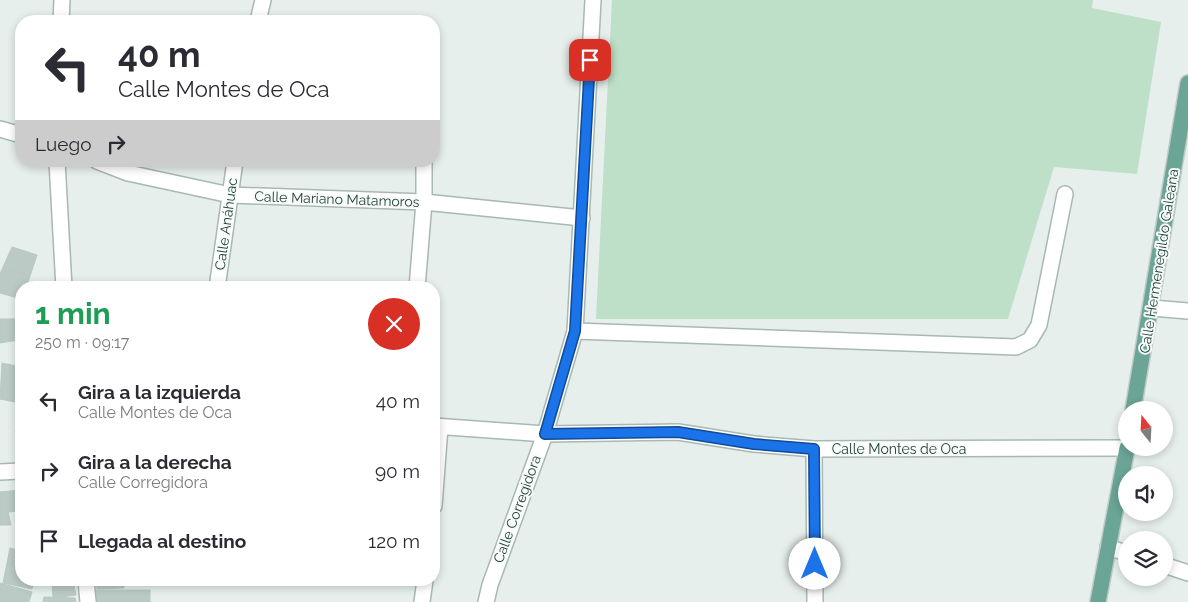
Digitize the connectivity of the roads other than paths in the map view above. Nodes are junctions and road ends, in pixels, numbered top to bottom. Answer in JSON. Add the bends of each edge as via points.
{"nodes":[{"id":1,"x":62,"y":0,"type":"edge"},
{"id":2,"x":263,"y":0,"type":"edge"},
{"id":3,"x":593,"y":0,"type":"edge"},
{"id":4,"x":61,"y":15,"type":"edge"},
{"id":5,"x":259,"y":15,"type":"edge"},
{"id":6,"x":1188,"y":88,"type":"edge"},
{"id":7,"x":0,"y":129,"type":"edge"},
{"id":8,"x":15,"y":134,"type":"edge"},
{"id":9,"x":57,"y":167,"type":"edge"},
{"id":10,"x":112,"y":167,"type":"edge"},
{"id":11,"x":235,"y":167,"type":"edge"},
{"id":12,"x":424,"y":167,"type":"edge"},
{"id":13,"x":1065,"y":194,"type":"dead end"},
{"id":14,"x":230,"y":195,"type":"junction"},
{"id":15,"x":424,"y":202,"type":"junction"},
{"id":16,"x":582,"y":218,"type":"junction"},
{"id":17,"x":64,"y":281,"type":"edge"},
{"id":18,"x":219,"y":281,"type":"edge"},
{"id":19,"x":418,"y":281,"type":"edge"},
{"id":20,"x":1152,"y":308,"type":"junction"},
{"id":21,"x":1188,"y":311,"type":"edge"},
{"id":22,"x":575,"y":331,"type":"junction"},
{"id":23,"x":1135,"y":401,"type":"edge"},
{"id":24,"x":440,"y":427,"type":"edge"},
{"id":25,"x":545,"y":434,"type":"junction"},
{"id":26,"x":1118,"y":448,"type":"edge"},
{"id":27,"x":814,"y":449,"type":"junction"},
{"id":28,"x":1125,"y":456,"type":"edge"},
{"id":29,"x":15,"y":471,"type":"edge"},
{"id":30,"x":0,"y":472,"type":"edge"},
{"id":31,"x":1108,"y":547,"type":"junction"},
{"id":32,"x":1118,"y":550,"type":"edge"},
{"id":33,"x":1173,"y":568,"type":"edge"},
{"id":34,"x":1188,"y":573,"type":"edge"},
{"id":35,"x":87,"y":586,"type":"edge"},
{"id":36,"x":424,"y":586,"type":"edge"},
{"id":37,"x":88,"y":602,"type":"edge"},
{"id":38,"x":422,"y":602,"type":"edge"},
{"id":39,"x":486,"y":602,"type":"edge"},
{"id":40,"x":815,"y":602,"type":"edge"},
{"id":41,"x":1098,"y":602,"type":"edge"}],
"edges":[{"from":1,"to":4,"type":"street"},
{"from":2,"to":5,"type":"street"},
{"from":3,"to":16,"type":"street","name":"Calle Corregidora"},
{"from":6,"to":20,"type":"main road","name":"Calle Hermenegildo Galeana"},
{"from":7,"to":8,"type":"street"},
{"from":9,"to":17,"type":"street"},
{"from":10,"to":14,"type":"street","name":"Calle Mariano Matamoros"},
{"from":11,"to":14,"type":"street","name":"Calle Anáhuac"},
{"from":12,"to":15,"type":"street"},
{"from":13,"to":22,"type":"street","via":[[1039,325],[1030,340],[1016,347]]},
{"from":14,"to":15,"type":"street","name":"Calle Mariano Matamoros"},
{"from":14,"to":18,"type":"street","name":"Calle Anáhuac"},
{"from":15,"to":16,"type":"street","name":"Calle Mariano Matamoros"},
{"from":15,"to":19,"type":"street"},
{"from":16,"to":22,"type":"street","name":"Calle Corregidora"},
{"from":20,"to":21,"type":"street"},
{"from":20,"to":23,"type":"main road","name":"Calle Hermenegildo Galeana"},
{"from":22,"to":25,"type":"street","name":"Calle Corregidora"},
{"from":24,"to":25,"type":"street","name":"Calle Montes de Oca"},
{"from":25,"to":27,"type":"street","name":"Calle Montes de Oca","via":[[678,432]]},
{"from":25,"to":39,"type":"street","name":"Calle Corregidora"},
{"from":26,"to":27,"type":"street","name":"Calle Montes de Oca"},
{"from":27,"to":40,"type":"street"},
{"from":28,"to":31,"type":"main road"},
{"from":29,"to":30,"type":"street"},
{"from":31,"to":32,"type":"street"},
{"from":31,"to":41,"type":"main road"},
{"from":33,"to":34,"type":"street"},
{"from":35,"to":37,"type":"street"},
{"from":36,"to":38,"type":"street"}]}
